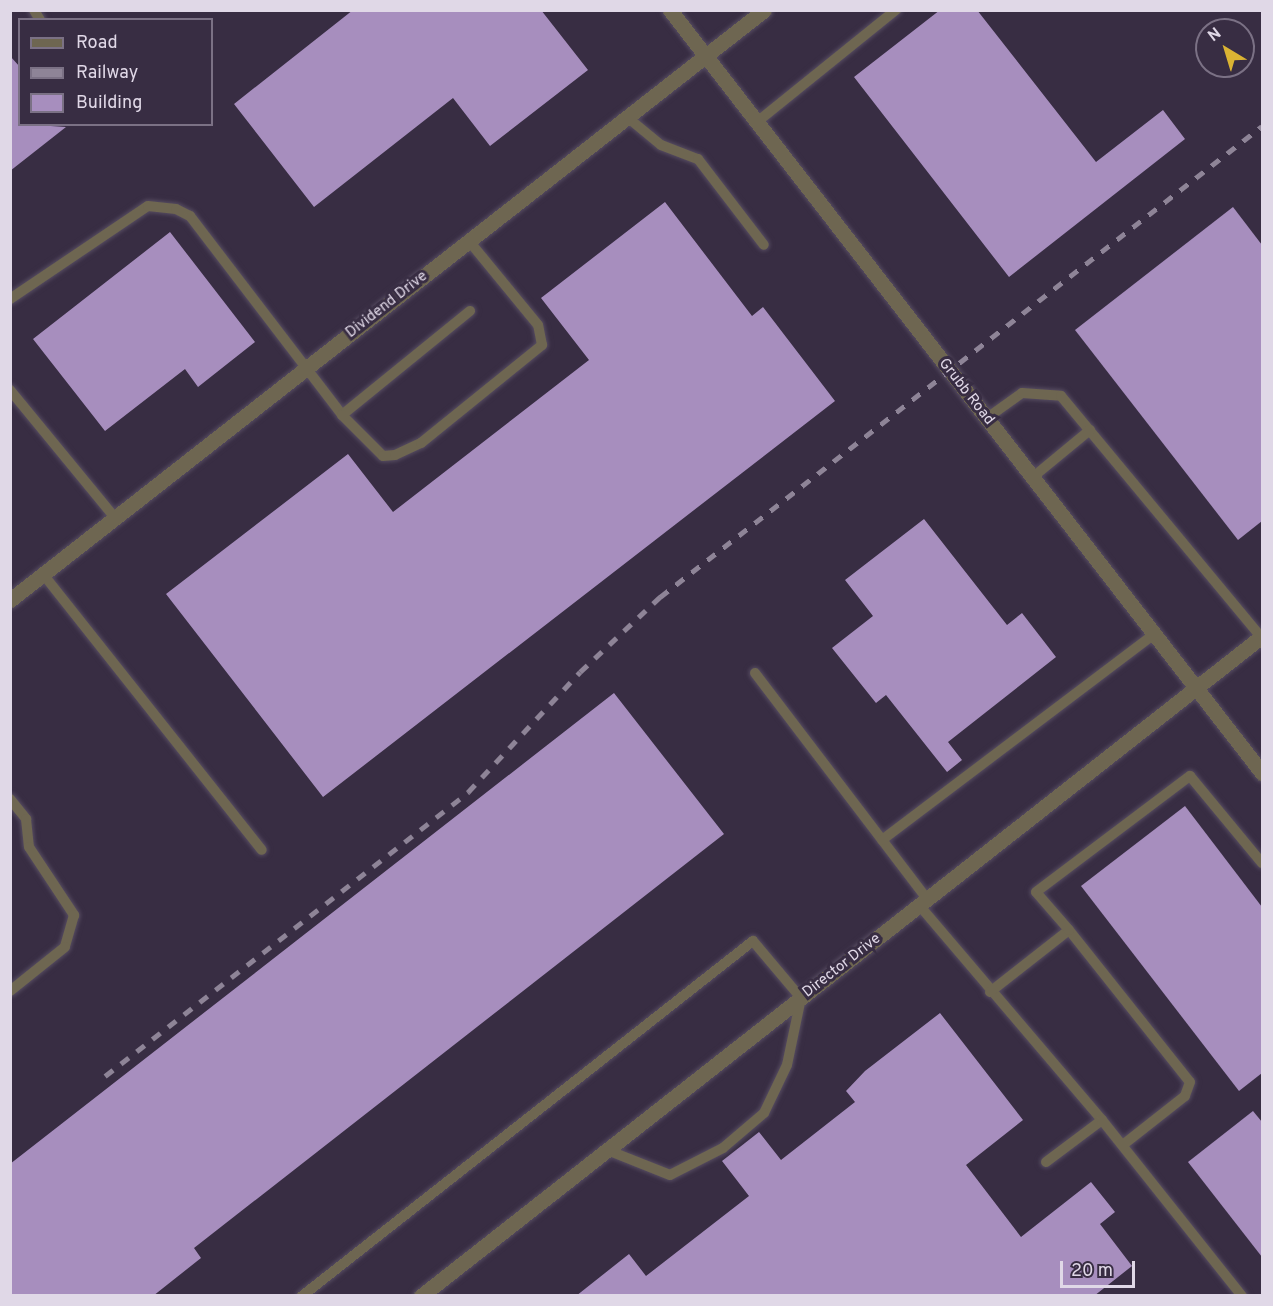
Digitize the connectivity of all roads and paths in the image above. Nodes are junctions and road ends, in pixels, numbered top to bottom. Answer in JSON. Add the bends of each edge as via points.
{"nodes":[{"id":1,"x":670,"y":10,"type":"edge"},
{"id":2,"x":764,"y":10,"type":"edge"},
{"id":3,"x":896,"y":10,"type":"edge"},
{"id":4,"x":705,"y":56,"type":"junction"},
{"id":5,"x":627,"y":117,"type":"junction"},
{"id":6,"x":757,"y":122,"type":"junction"},
{"id":7,"x":469,"y":241,"type":"junction"},
{"id":8,"x":764,"y":244,"type":"dead end"},
{"id":9,"x":10,"y":299,"type":"edge"},
{"id":10,"x":471,"y":311,"type":"dead end"},
{"id":11,"x":304,"y":370,"type":"junction"},
{"id":12,"x":10,"y":390,"type":"edge"},
{"id":13,"x":342,"y":415,"type":"junction"},
{"id":14,"x":987,"y":418,"type":"junction"},
{"id":15,"x":1090,"y":430,"type":"junction"},
{"id":16,"x":1033,"y":477,"type":"junction"},
{"id":17,"x":114,"y":518,"type":"junction"},
{"id":18,"x":43,"y":574,"type":"junction"},
{"id":19,"x":10,"y":600,"type":"edge"},
{"id":20,"x":1154,"y":634,"type":"junction"},
{"id":21,"x":1262,"y":636,"type":"edge"},
{"id":22,"x":755,"y":673,"type":"dead end"},
{"id":23,"x":1196,"y":688,"type":"junction"},
{"id":24,"x":1263,"y":773,"type":"edge"},
{"id":25,"x":10,"y":799,"type":"edge"},
{"id":26,"x":882,"y":840,"type":"junction"},
{"id":27,"x":262,"y":850,"type":"dead end"},
{"id":28,"x":1263,"y":863,"type":"edge"},
{"id":29,"x":923,"y":902,"type":"junction"},
{"id":30,"x":1070,"y":930,"type":"junction"},
{"id":31,"x":10,"y":991,"type":"edge"},
{"id":32,"x":990,"y":992,"type":"junction"},
{"id":33,"x":801,"y":998,"type":"junction"},
{"id":34,"x":1102,"y":1120,"type":"junction"},
{"id":35,"x":1125,"y":1144,"type":"junction"},
{"id":36,"x":607,"y":1150,"type":"junction"},
{"id":37,"x":1046,"y":1162,"type":"dead end"},
{"id":38,"x":302,"y":1296,"type":"edge"},
{"id":39,"x":421,"y":1296,"type":"edge"},
{"id":40,"x":1242,"y":1296,"type":"edge"}],
"edges":[{"from":1,"to":4,"type":"street","name":"Grubb Road"},
{"from":2,"to":4,"type":"street","name":"Dividend Drive"},
{"from":3,"to":6,"type":"lane"},
{"from":4,"to":5,"type":"street","name":"Dividend Drive"},
{"from":4,"to":6,"type":"street","name":"Grubb Road"},
{"from":5,"to":7,"type":"street","name":"Dividend Drive"},
{"from":5,"to":8,"type":"lane","via":[[661,145],[698,159]]},
{"from":6,"to":14,"type":"street","name":"Grubb Road"},
{"from":7,"to":11,"type":"street","name":"Dividend Drive"},
{"from":7,"to":13,"type":"lane","via":[[538,325],[542,345],[421,443],[395,455],[383,456]]},
{"from":9,"to":11,"type":"lane","via":[[148,206],[176,209],[190,216]]},
{"from":10,"to":13,"type":"lane"},
{"from":11,"to":13,"type":"lane"},
{"from":11,"to":17,"type":"street","name":"Dividend Drive"},
{"from":12,"to":17,"type":"lane"},
{"from":14,"to":15,"type":"lane","via":[[1022,393],[1061,396]]},
{"from":14,"to":16,"type":"street","name":"Grubb Road"},
{"from":15,"to":16,"type":"lane"},
{"from":15,"to":21,"type":"lane"},
{"from":16,"to":20,"type":"street","name":"Grubb Road"},
{"from":17,"to":18,"type":"street","name":"Dividend Drive"},
{"from":18,"to":19,"type":"street","name":"Dividend Drive"},
{"from":18,"to":27,"type":"lane"},
{"from":20,"to":23,"type":"street","name":"Grubb Road"},
{"from":20,"to":26,"type":"lane"},
{"from":21,"to":23,"type":"street","name":"Director Drive"},
{"from":22,"to":26,"type":"lane"},
{"from":23,"to":24,"type":"street","name":"Grubb Road"},
{"from":23,"to":29,"type":"street","name":"Director Drive"},
{"from":25,"to":31,"type":"lane","via":[[26,819],[29,847],[74,915],[65,947]]},
{"from":26,"to":29,"type":"lane"},
{"from":28,"to":30,"type":"lane","via":[[1190,776],[1036,892]]},
{"from":29,"to":32,"type":"lane"},
{"from":29,"to":33,"type":"street","name":"Director Drive"},
{"from":30,"to":32,"type":"lane"},
{"from":30,"to":35,"type":"lane","via":[[1190,1082],[1185,1096]]},
{"from":32,"to":34,"type":"lane"},
{"from":33,"to":36,"type":"street","name":"Director Drive"},
{"from":33,"to":36,"type":"lane","via":[[788,1065],[764,1113],[723,1148],[670,1175]]},
{"from":33,"to":38,"type":"lane","via":[[753,941]]},
{"from":34,"to":35,"type":"lane"},
{"from":34,"to":37,"type":"lane"},
{"from":35,"to":40,"type":"lane"},
{"from":36,"to":39,"type":"street","name":"Director Drive"}]}
